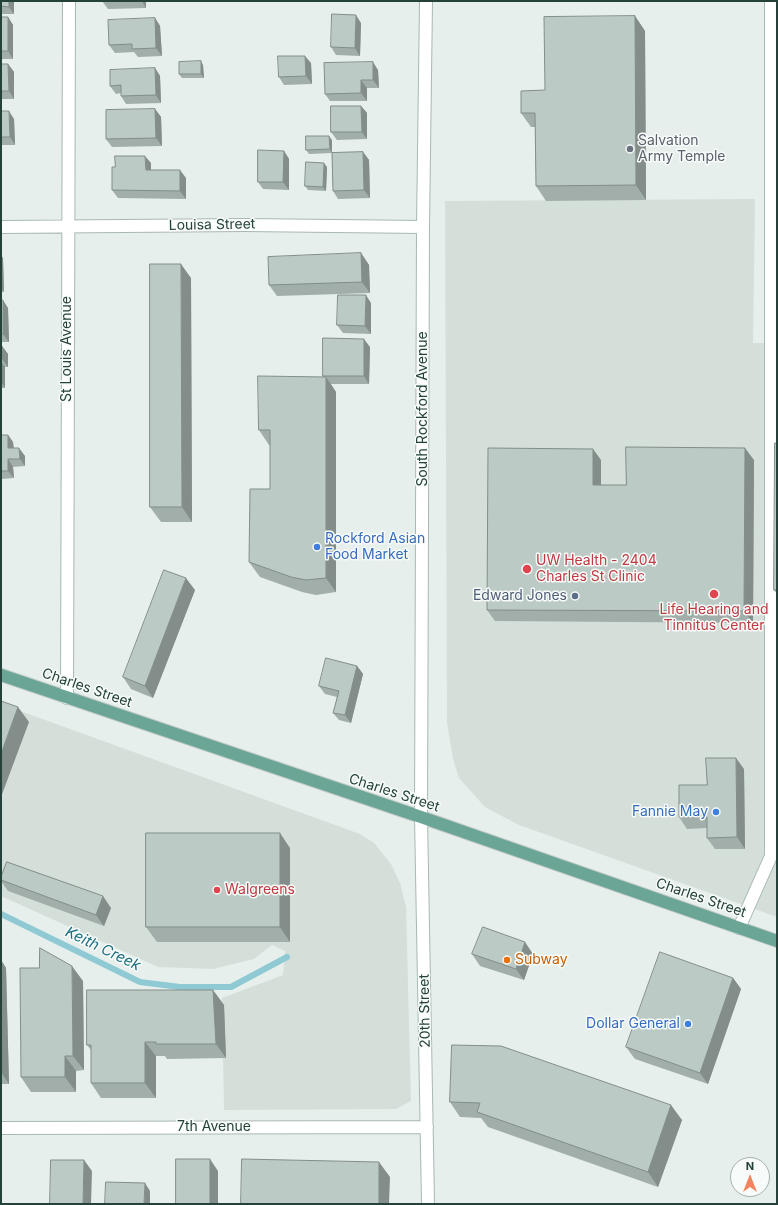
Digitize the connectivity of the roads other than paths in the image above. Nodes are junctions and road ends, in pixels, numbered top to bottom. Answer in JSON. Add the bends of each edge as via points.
{"nodes":[{"id":1,"x":68,"y":1,"type":"edge"},
{"id":2,"x":426,"y":1,"type":"edge"},
{"id":3,"x":771,"y":1,"type":"edge"},
{"id":4,"x":1,"y":227,"type":"edge"},
{"id":5,"x":67,"y":227,"type":"junction"},
{"id":6,"x":423,"y":227,"type":"junction"},
{"id":7,"x":1,"y":675,"type":"edge"},
{"id":8,"x":67,"y":698,"type":"junction"},
{"id":9,"x":421,"y":817,"type":"junction"},
{"id":10,"x":739,"y":928,"type":"junction"},
{"id":11,"x":777,"y":941,"type":"edge"},
{"id":12,"x":427,"y":1127,"type":"junction"},
{"id":13,"x":1,"y":1128,"type":"edge"},
{"id":14,"x":428,"y":1204,"type":"edge"}],
"edges":[{"from":1,"to":5,"type":"street","name":"St Louis Avenue"},
{"from":2,"to":6,"type":"street","name":"South Rockford Avenue"},
{"from":3,"to":10,"type":"street","via":[[771,856]]},
{"from":4,"to":5,"type":"street","name":"Louisa Street"},
{"from":5,"to":6,"type":"street","name":"Louisa Street"},
{"from":5,"to":8,"type":"street","name":"St Louis Avenue"},
{"from":6,"to":9,"type":"street","name":"South Rockford Avenue"},
{"from":7,"to":8,"type":"main road","name":"Charles Street"},
{"from":8,"to":9,"type":"main road","name":"Charles Street"},
{"from":9,"to":10,"type":"main road","name":"Charles Street"},
{"from":9,"to":12,"type":"street","name":"20th Street"},
{"from":10,"to":11,"type":"main road","name":"Charles Street"},
{"from":12,"to":13,"type":"street","name":"7th Avenue"},
{"from":12,"to":14,"type":"street","name":"20th Street"}]}
